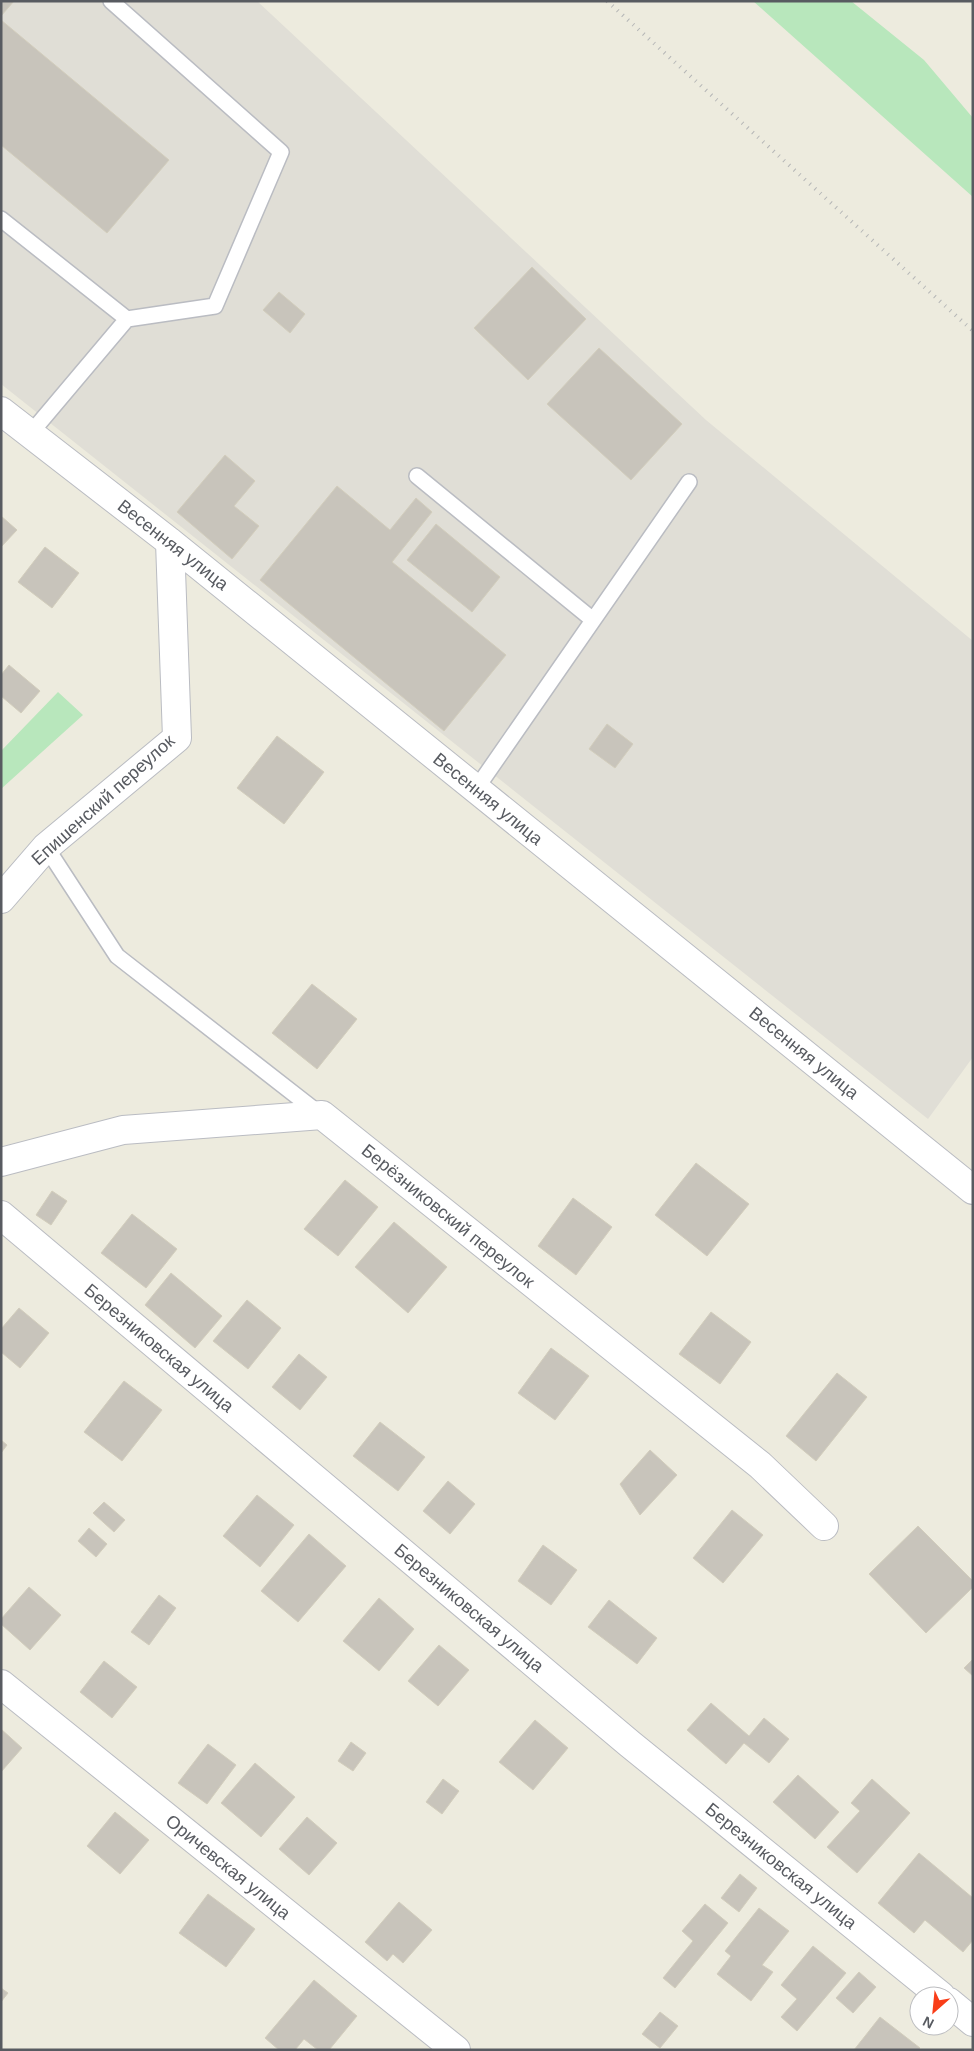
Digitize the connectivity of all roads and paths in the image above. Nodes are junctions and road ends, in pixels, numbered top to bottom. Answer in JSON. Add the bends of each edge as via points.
{"nodes":[{"id":1,"x":111,"y":1,"type":"edge"},
{"id":2,"x":1,"y":219,"type":"edge"},
{"id":3,"x":127,"y":319,"type":"junction"},
{"id":4,"x":1,"y":411,"type":"edge"},
{"id":5,"x":30,"y":434,"type":"junction"},
{"id":6,"x":417,"y":476,"type":"dead end"},
{"id":7,"x":689,"y":482,"type":"dead end"},
{"id":8,"x":170,"y":542,"type":"junction"},
{"id":9,"x":593,"y":620,"type":"junction"},
{"id":10,"x":476,"y":789,"type":"junction"},
{"id":11,"x":46,"y":847,"type":"junction"},
{"id":12,"x":1,"y":899,"type":"edge"},
{"id":13,"x":322,"y":1115,"type":"junction"},
{"id":14,"x":1,"y":1162,"type":"edge"},
{"id":15,"x":973,"y":1190,"type":"edge"},
{"id":16,"x":1,"y":1215,"type":"edge"},
{"id":17,"x":824,"y":1526,"type":"dead end"},
{"id":18,"x":1,"y":1684,"type":"edge"},
{"id":19,"x":929,"y":1986,"type":"edge"},
{"id":20,"x":959,"y":2010,"type":"edge"},
{"id":21,"x":973,"y":2022,"type":"edge"},
{"id":22,"x":456,"y":2050,"type":"edge"}],
"edges":[{"from":1,"to":3,"type":"lane","via":[[281,152],[214,306]]},
{"from":2,"to":3,"type":"lane"},
{"from":3,"to":5,"type":"lane"},
{"from":4,"to":5,"type":"street","name":"Весенняя улица"},
{"from":5,"to":8,"type":"street","name":"Весенняя улица"},
{"from":6,"to":9,"type":"lane"},
{"from":7,"to":9,"type":"lane"},
{"from":8,"to":10,"type":"street","name":"Весенняя улица"},
{"from":8,"to":11,"type":"street","name":"Епишенский переулок","via":[[177,738]]},
{"from":9,"to":10,"type":"lane"},
{"from":10,"to":15,"type":"street","name":"Весенняя улица"},
{"from":11,"to":12,"type":"street","name":"Епишенский переулок"},
{"from":11,"to":13,"type":"lane","via":[[117,956]]},
{"from":13,"to":14,"type":"street","via":[[123,1130]]},
{"from":13,"to":17,"type":"street","name":"Берёзниковский переулок","via":[[760,1465]]},
{"from":16,"to":19,"type":"street","name":"Березниковская улица","via":[[630,1744]]},
{"from":18,"to":22,"type":"street","name":"Оричевская улица"},
{"from":20,"to":21,"type":"street"}]}
